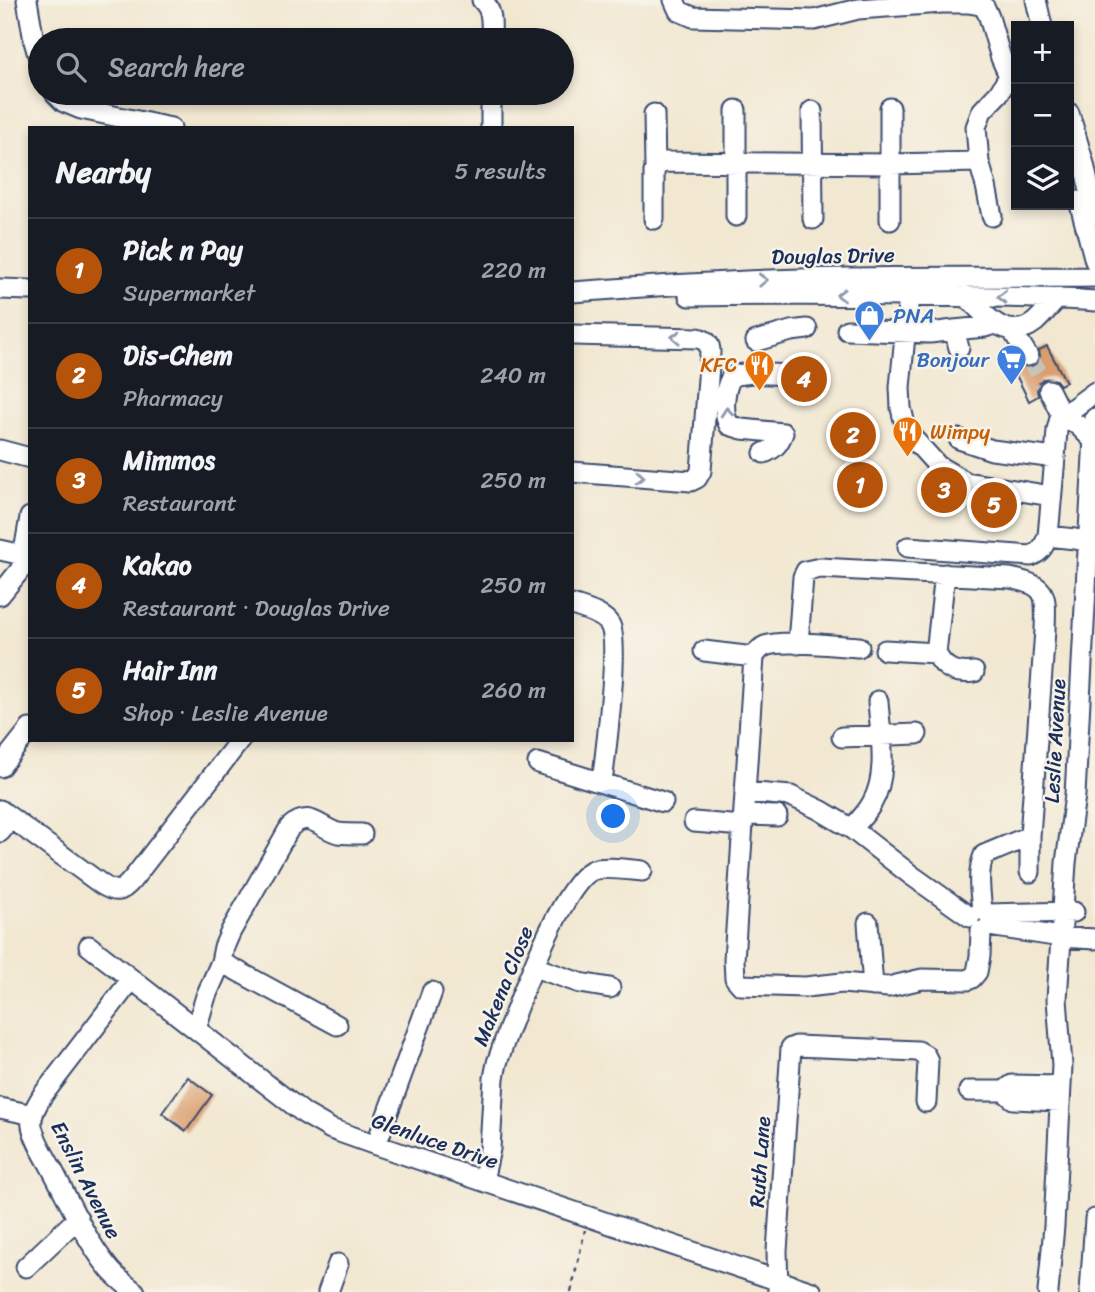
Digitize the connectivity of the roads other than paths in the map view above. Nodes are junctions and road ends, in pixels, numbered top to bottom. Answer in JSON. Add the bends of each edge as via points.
{"nodes":[{"id":1,"x":27,"y":0,"type":"edge"},
{"id":2,"x":482,"y":0,"type":"edge"},
{"id":3,"x":674,"y":0,"type":"edge"},
{"id":4,"x":1036,"y":0,"type":"edge"},
{"id":5,"x":796,"y":10,"type":"edge"},
{"id":6,"x":1041,"y":21,"type":"edge"},
{"id":7,"x":32,"y":28,"type":"edge"},
{"id":8,"x":491,"y":28,"type":"edge"},
{"id":9,"x":1011,"y":72,"type":"edge"},
{"id":10,"x":1011,"y":78,"type":"edge"},
{"id":11,"x":70,"y":105,"type":"edge"},
{"id":12,"x":491,"y":105,"type":"edge"},
{"id":13,"x":890,"y":108,"type":"dead end"},
{"id":14,"x":736,"y":110,"type":"dead end"},
{"id":15,"x":813,"y":111,"type":"dead end"},
{"id":16,"x":654,"y":114,"type":"dead end"},
{"id":17,"x":162,"y":126,"type":"edge"},
{"id":18,"x":491,"y":126,"type":"edge"},
{"id":19,"x":1074,"y":130,"type":"edge"},
{"id":20,"x":979,"y":162,"type":"junction"},
{"id":21,"x":737,"y":163,"type":"junction"},
{"id":22,"x":812,"y":164,"type":"junction"},
{"id":23,"x":890,"y":164,"type":"junction"},
{"id":24,"x":655,"y":168,"type":"junction"},
{"id":25,"x":1074,"y":179,"type":"edge"},
{"id":26,"x":1095,"y":215,"type":"edge"},
{"id":27,"x":736,"y":216,"type":"dead end"},
{"id":28,"x":992,"y":216,"type":"dead end"},
{"id":29,"x":654,"y":219,"type":"dead end"},
{"id":30,"x":813,"y":219,"type":"dead end"},
{"id":31,"x":890,"y":220,"type":"dead end"},
{"id":32,"x":1093,"y":254,"type":"edge"},
{"id":33,"x":1095,"y":276,"type":"edge"},
{"id":34,"x":1071,"y":277,"type":"junction"},
{"id":35,"x":910,"y":286,"type":"junction"},
{"id":36,"x":0,"y":289,"type":"edge"},
{"id":37,"x":28,"y":290,"type":"edge"},
{"id":38,"x":574,"y":293,"type":"edge"},
{"id":39,"x":966,"y":296,"type":"junction"},
{"id":40,"x":1058,"y":298,"type":"junction"},
{"id":41,"x":1095,"y":301,"type":"edge"},
{"id":42,"x":1003,"y":327,"type":"junction"},
{"id":43,"x":847,"y":330,"type":"dead end"},
{"id":44,"x":906,"y":332,"type":"junction"},
{"id":45,"x":574,"y":335,"type":"edge"},
{"id":46,"x":796,"y":335,"type":"dead end"},
{"id":47,"x":756,"y":341,"type":"dead end"},
{"id":48,"x":1028,"y":356,"type":"tunnel mouth"},
{"id":49,"x":788,"y":375,"type":"dead end"},
{"id":50,"x":1049,"y":390,"type":"tunnel mouth"},
{"id":51,"x":1095,"y":391,"type":"edge"},
{"id":52,"x":1062,"y":414,"type":"junction"},
{"id":53,"x":1095,"y":418,"type":"edge"},
{"id":54,"x":936,"y":437,"type":"dead end"},
{"id":55,"x":959,"y":439,"type":"dead end"},
{"id":56,"x":1093,"y":440,"type":"junction"},
{"id":57,"x":916,"y":443,"type":"junction"},
{"id":58,"x":0,"y":450,"type":"edge"},
{"id":59,"x":764,"y":453,"type":"dead end"},
{"id":60,"x":28,"y":457,"type":"edge"},
{"id":61,"x":1055,"y":458,"type":"junction"},
{"id":62,"x":574,"y":472,"type":"edge"},
{"id":63,"x":1051,"y":496,"type":"junction"},
{"id":64,"x":28,"y":536,"type":"edge"},
{"id":65,"x":1048,"y":536,"type":"junction"},
{"id":66,"x":1088,"y":538,"type":"edge"},
{"id":67,"x":908,"y":547,"type":"dead end"},
{"id":68,"x":0,"y":550,"type":"edge"},
{"id":69,"x":25,"y":565,"type":"edge"},
{"id":70,"x":945,"y":574,"type":"junction"},
{"id":71,"x":0,"y":595,"type":"edge"},
{"id":72,"x":574,"y":606,"type":"edge"},
{"id":73,"x":799,"y":643,"type":"junction"},
{"id":74,"x":859,"y":647,"type":"dead end"},
{"id":75,"x":885,"y":650,"type":"dead end"},
{"id":76,"x":1095,"y":650,"type":"edge"},
{"id":77,"x":704,"y":651,"type":"dead end"},
{"id":78,"x":936,"y":653,"type":"junction"},
{"id":79,"x":754,"y":657,"type":"junction"},
{"id":80,"x":974,"y":672,"type":"dead end"},
{"id":81,"x":878,"y":701,"type":"dead end"},
{"id":82,"x":1092,"y":713,"type":"edge"},
{"id":83,"x":28,"y":731,"type":"edge"},
{"id":84,"x":917,"y":734,"type":"dead end"},
{"id":85,"x":880,"y":735,"type":"junction"},
{"id":86,"x":842,"y":737,"type":"dead end"},
{"id":87,"x":238,"y":742,"type":"edge"},
{"id":88,"x":538,"y":763,"type":"dead end"},
{"id":89,"x":0,"y":766,"type":"edge"},
{"id":90,"x":602,"y":783,"type":"junction"},
{"id":91,"x":745,"y":792,"type":"junction"},
{"id":92,"x":663,"y":802,"type":"dead end"},
{"id":93,"x":778,"y":816,"type":"dead end"},
{"id":94,"x":4,"y":820,"type":"edge"},
{"id":95,"x":743,"y":821,"type":"junction"},
{"id":96,"x":694,"y":822,"type":"dead end"},
{"id":97,"x":852,"y":830,"type":"junction"},
{"id":98,"x":362,"y":834,"type":"dead end"},
{"id":99,"x":1030,"y":836,"type":"junction"},
{"id":100,"x":642,"y":871,"type":"dead end"},
{"id":101,"x":1030,"y":872,"type":"dead end"},
{"id":102,"x":1069,"y":912,"type":"junction"},
{"id":103,"x":982,"y":919,"type":"junction"},
{"id":104,"x":868,"y":923,"type":"dead end"},
{"id":105,"x":1067,"y":937,"type":"junction"},
{"id":106,"x":1095,"y":939,"type":"edge"},
{"id":107,"x":89,"y":946,"type":"dead end"},
{"id":108,"x":221,"y":962,"type":"junction"},
{"id":109,"x":534,"y":967,"type":"junction"},
{"id":110,"x":131,"y":980,"type":"junction"},
{"id":111,"x":873,"y":986,"type":"junction"},
{"id":112,"x":610,"y":988,"type":"dead end"},
{"id":113,"x":432,"y":992,"type":"dead end"},
{"id":114,"x":337,"y":1025,"type":"dead end"},
{"id":115,"x":196,"y":1029,"type":"junction"},
{"id":116,"x":969,"y":1091,"type":"dead end"},
{"id":117,"x":1061,"y":1094,"type":"junction"},
{"id":118,"x":926,"y":1102,"type":"dead end"},
{"id":119,"x":0,"y":1108,"type":"edge"},
{"id":120,"x":33,"y":1115,"type":"junction"},
{"id":121,"x":376,"y":1145,"type":"junction"},
{"id":122,"x":483,"y":1181,"type":"junction"},
{"id":123,"x":78,"y":1219,"type":"junction"},
{"id":124,"x":1095,"y":1219,"type":"edge"},
{"id":125,"x":338,"y":1264,"type":"dead end"},
{"id":126,"x":26,"y":1267,"type":"dead end"},
{"id":127,"x":1092,"y":1282,"type":"edge"},
{"id":128,"x":778,"y":1286,"type":"edge"},
{"id":129,"x":135,"y":1292,"type":"edge"},
{"id":130,"x":328,"y":1292,"type":"edge"},
{"id":131,"x":812,"y":1292,"type":"edge"},
{"id":132,"x":1048,"y":1292,"type":"edge"}],
"edges":[{"from":1,"to":7,"type":"street"},
{"from":2,"to":8,"type":"street","via":[[490,12]]},
{"from":3,"to":5,"type":"street","via":[[679,11],[693,17]]},
{"from":4,"to":6,"type":"street"},
{"from":5,"to":9,"type":"street","via":[[819,20],[858,9],[980,5]]},
{"from":10,"to":20,"type":"street","via":[[978,118]]},
{"from":11,"to":17,"type":"street"},
{"from":12,"to":18,"type":"street"},
{"from":13,"to":23,"type":"street"},
{"from":14,"to":21,"type":"street"},
{"from":15,"to":22,"type":"street"},
{"from":16,"to":24,"type":"street"},
{"from":19,"to":26,"type":"street"},
{"from":20,"to":23,"type":"street"},
{"from":20,"to":28,"type":"street"},
{"from":21,"to":22,"type":"street"},
{"from":21,"to":24,"type":"street","via":[[665,162]]},
{"from":21,"to":27,"type":"street"},
{"from":22,"to":23,"type":"street"},
{"from":22,"to":30,"type":"street"},
{"from":23,"to":31,"type":"street"},
{"from":24,"to":29,"type":"street"},
{"from":25,"to":32,"type":"street"},
{"from":32,"to":34,"type":"street"},
{"from":33,"to":34,"type":"street","name":"Douglas Drive"},
{"from":34,"to":35,"type":"street","name":"Douglas Drive"},
{"from":35,"to":38,"type":"street","name":"Douglas Drive","via":[[826,295]]},
{"from":35,"to":39,"type":"street","name":"Douglas Drive"},
{"from":35,"to":44,"type":"street"},
{"from":36,"to":37,"type":"street"},
{"from":40,"to":39,"type":"street","name":"Douglas Drive","one_way":true},
{"from":39,"to":42,"type":"street"},
{"from":40,"to":41,"type":"street","name":"Douglas Drive"},
{"from":40,"to":42,"type":"street","via":[[1024,328]]},
{"from":42,"to":44,"type":"street","via":[[985,327],[957,339]]},
{"from":42,"to":48,"type":"street"},
{"from":43,"to":44,"type":"street"},
{"from":44,"to":57,"type":"street","via":[[901,408],[906,429]]},
{"from":62,"to":45,"type":"street","one_way":true,"via":[[697,478],[710,352],[709,344],[698,338]]},
{"from":46,"to":47,"type":"street"},
{"from":59,"to":49,"type":"street","one_way":true,"via":[[775,447],[783,433],[729,425],[726,389],[736,375]]},
{"from":50,"to":52,"type":"street"},
{"from":51,"to":52,"type":"street"},
{"from":52,"to":56,"type":"street"},
{"from":52,"to":61,"type":"street"},
{"from":53,"to":56,"type":"street","name":"Leslie Avenue"},
{"from":54,"to":57,"type":"street"},
{"from":55,"to":61,"type":"street","via":[[992,450]]},
{"from":56,"to":66,"type":"street","name":"Leslie Avenue"},
{"from":57,"to":63,"type":"street","via":[[938,466],[966,482]]},
{"from":58,"to":60,"type":"street"},
{"from":61,"to":63,"type":"street"},
{"from":63,"to":65,"type":"street"},
{"from":64,"to":69,"type":"street"},
{"from":65,"to":66,"type":"street"},
{"from":65,"to":67,"type":"street","via":[[1039,553],[1031,556]]},
{"from":66,"to":102,"type":"street","name":"Leslie Avenue","via":[[1075,795],[1066,863]]},
{"from":68,"to":69,"type":"street"},
{"from":69,"to":71,"type":"street"},
{"from":70,"to":73,"type":"street","via":[[806,571]]},
{"from":70,"to":78,"type":"street"},
{"from":70,"to":99,"type":"street","via":[[1018,580],[1039,588],[1045,596]]},
{"from":72,"to":90,"type":"street","via":[[594,613],[611,627],[611,688]]},
{"from":73,"to":74,"type":"street"},
{"from":73,"to":79,"type":"street","via":[[768,645]]},
{"from":75,"to":78,"type":"street"},
{"from":76,"to":82,"type":"street","name":"Leslie Avenue"},
{"from":77,"to":79,"type":"street"},
{"from":78,"to":80,"type":"street","via":[[945,667]]},
{"from":79,"to":91,"type":"street"},
{"from":81,"to":85,"type":"street"},
{"from":82,"to":102,"type":"street","name":"Leslie Avenue"},
{"from":83,"to":89,"type":"street"},
{"from":84,"to":85,"type":"street"},
{"from":85,"to":86,"type":"street"},
{"from":85,"to":97,"type":"street","via":[[877,790]]},
{"from":87,"to":94,"type":"street","via":[[122,890],[109,890]]},
{"from":88,"to":90,"type":"street"},
{"from":90,"to":92,"type":"street"},
{"from":91,"to":95,"type":"street"},
{"from":91,"to":97,"type":"street","via":[[796,798]]},
{"from":93,"to":95,"type":"street"},
{"from":95,"to":96,"type":"street"},
{"from":95,"to":111,"type":"street","via":[[736,981],[770,987]]},
{"from":97,"to":103,"type":"street","via":[[911,875]]},
{"from":98,"to":108,"type":"street","via":[[337,832],[309,819],[290,827],[242,908]]},
{"from":99,"to":101,"type":"street"},
{"from":99,"to":103,"type":"street","via":[[984,855]]},
{"from":100,"to":109,"type":"street","name":"Makena Close","via":[[598,869],[584,877],[563,905]]},
{"from":102,"to":103,"type":"street"},
{"from":102,"to":105,"type":"street","name":"Leslie Avenue"},
{"from":103,"to":105,"type":"street"},
{"from":103,"to":111,"type":"street","via":[[980,956],[972,978]]},
{"from":104,"to":111,"type":"street"},
{"from":105,"to":106,"type":"street"},
{"from":105,"to":117,"type":"street","name":"Leslie Avenue"},
{"from":107,"to":110,"type":"street","name":"Glenluce Drive"},
{"from":108,"to":114,"type":"street"},
{"from":108,"to":115,"type":"street"},
{"from":109,"to":112,"type":"street"},
{"from":109,"to":122,"type":"street","name":"Makena Close","via":[[497,1063]]},
{"from":110,"to":115,"type":"street","name":"Glenluce Drive"},
{"from":110,"to":120,"type":"street","name":"Enslin Avenue","via":[[42,1096]]},
{"from":113,"to":121,"type":"street"},
{"from":115,"to":121,"type":"street","name":"Glenluce Drive","via":[[316,1122]]},
{"from":116,"to":117,"type":"street","via":[[1004,1091],[1013,1099]]},
{"from":117,"to":132,"type":"street","name":"Leslie Avenue"},
{"from":118,"to":128,"type":"street","name":"Ruth Lane","via":[[928,1061],[918,1051],[793,1047],[778,1226]]},
{"from":119,"to":120,"type":"street"},
{"from":120,"to":123,"type":"street","name":"Enslin Avenue","via":[[32,1128]]},
{"from":121,"to":122,"type":"street","name":"Glenluce Drive"},
{"from":122,"to":128,"type":"street","name":"Glenluce Drive"},
{"from":123,"to":126,"type":"street"},
{"from":123,"to":129,"type":"street","name":"Enslin Avenue","via":[[108,1269]]},
{"from":124,"to":127,"type":"street"},
{"from":125,"to":130,"type":"street"},
{"from":128,"to":131,"type":"street","name":"Glenluce Drive"}]}
